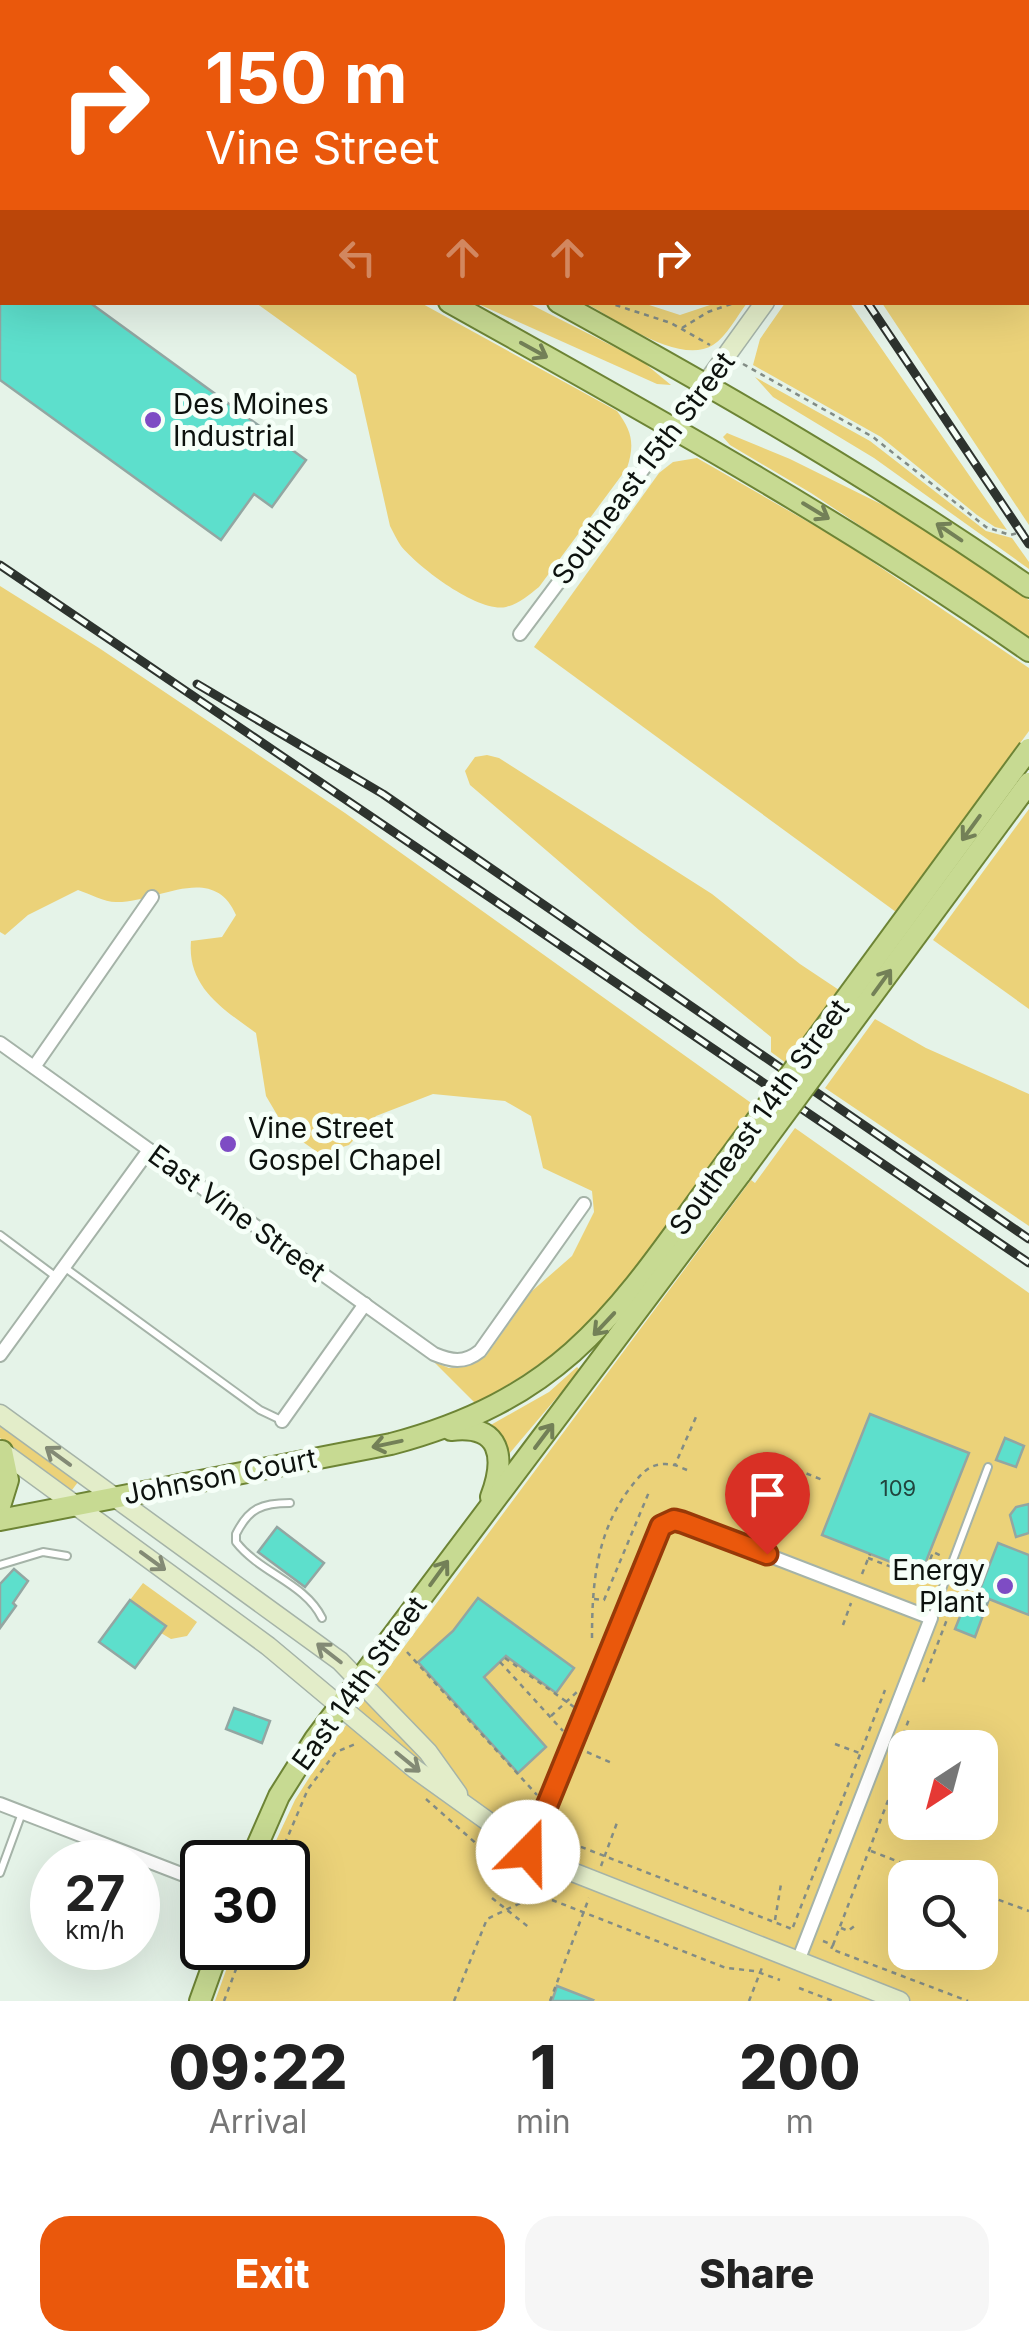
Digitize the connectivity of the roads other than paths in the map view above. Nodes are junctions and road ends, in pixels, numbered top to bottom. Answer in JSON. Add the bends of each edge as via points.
{"nodes":[{"id":1,"x":453,"y":305,"type":"edge"},
{"id":2,"x":563,"y":305,"type":"edge"},
{"id":3,"x":763,"y":305,"type":"edge"},
{"id":4,"x":706,"y":384,"type":"junction"},
{"id":5,"x":674,"y":428,"type":"junction"},
{"id":6,"x":1029,"y":587,"type":"edge"},
{"id":7,"x":520,"y":634,"type":"dead end"},
{"id":8,"x":1029,"y":652,"type":"edge"},
{"id":9,"x":1029,"y":749,"type":"edge"},
{"id":10,"x":1029,"y":783,"type":"edge"},
{"id":11,"x":152,"y":898,"type":"dead end"},
{"id":12,"x":0,"y":1043,"type":"edge"},
{"id":13,"x":34,"y":1067,"type":"junction"},
{"id":14,"x":149,"y":1150,"type":"junction"},
{"id":15,"x":734,"y":1168,"type":"junction"},
{"id":16,"x":584,"y":1204,"type":"dead end"},
{"id":17,"x":0,"y":1235,"type":"edge"},
{"id":18,"x":60,"y":1272,"type":"junction"},
{"id":19,"x":365,"y":1304,"type":"junction"},
{"id":20,"x":0,"y":1355,"type":"edge"},
{"id":21,"x":0,"y":1414,"type":"edge"},
{"id":22,"x":282,"y":1421,"type":"joint"},
{"id":23,"x":440,"y":1431,"type":"junction"},
{"id":24,"x":1,"y":1450,"type":"edge"},
{"id":25,"x":988,"y":1467,"type":"dead end"},
{"id":26,"x":115,"y":1498,"type":"junction"},
{"id":27,"x":290,"y":1503,"type":"dead end"},
{"id":28,"x":74,"y":1504,"type":"junction"},
{"id":29,"x":0,"y":1506,"type":"edge"},
{"id":30,"x":486,"y":1514,"type":"junction"},
{"id":31,"x":0,"y":1520,"type":"edge"},
{"id":32,"x":68,"y":1556,"type":"dead end"},
{"id":33,"x":0,"y":1566,"type":"edge"},
{"id":34,"x":322,"y":1618,"type":"dead end"},
{"id":35,"x":931,"y":1618,"type":"junction"},
{"id":36,"x":360,"y":1680,"type":"junction"},
{"id":37,"x":340,"y":1705,"type":"junction"},
{"id":38,"x":464,"y":1803,"type":"junction"},
{"id":39,"x":0,"y":1804,"type":"edge"},
{"id":40,"x":22,"y":1812,"type":"junction"},
{"id":41,"x":260,"y":1840,"type":"edge"},
{"id":42,"x":528,"y":1852,"type":"junction"},
{"id":43,"x":0,"y":1873,"type":"edge"},
{"id":44,"x":180,"y":1873,"type":"edge"},
{"id":45,"x":798,"y":1961,"type":"junction"},
{"id":46,"x":211,"y":1970,"type":"edge"},
{"id":47,"x":200,"y":2001,"type":"edge"},
{"id":48,"x":900,"y":2001,"type":"edge"}],
"edges":[{"from":1,"to":5,"type":"main road","one_way":true},
{"from":2,"to":4,"type":"main road"},
{"from":3,"to":4,"type":"street","name":"Southeast 15th Street"},
{"from":4,"to":5,"type":"street","name":"Southeast 15th Street"},
{"from":6,"to":4,"type":"main road","one_way":true,"via":[[895,496]]},
{"from":5,"to":7,"type":"street","name":"Southeast 15th Street"},
{"from":5,"to":8,"type":"main road","one_way":true,"via":[[861,538]]},
{"from":9,"to":15,"type":"main road","name":"Southeast 14th Street","one_way":true,"bridge":true},
{"from":15,"to":10,"type":"main road","name":"Southeast 14th Street","one_way":true,"bridge":true},
{"from":11,"to":13,"type":"street"},
{"from":12,"to":13,"type":"street","name":"East Vine Street"},
{"from":13,"to":14,"type":"street","name":"East Vine Street"},
{"from":14,"to":18,"type":"street"},
{"from":14,"to":19,"type":"street","name":"East Vine Street"},
{"from":15,"to":23,"type":"main road","name":"Southeast 14th Street","one_way":true,"via":[[579,1350],[516,1396]]},
{"from":30,"to":15,"type":"main road","name":"Southeast 14th Street","one_way":true},
{"from":16,"to":19,"type":"street","name":"East Vine Street","via":[[480,1351],[460,1361],[434,1354]]},
{"from":17,"to":18,"type":"lane"},
{"from":18,"to":20,"type":"street"},
{"from":18,"to":22,"type":"lane"},
{"from":19,"to":22,"type":"street"},
{"from":26,"to":21,"type":"street","one_way":true},
{"from":23,"to":26,"type":"main road","name":"Johnson Court","one_way":true},
{"from":23,"to":30,"type":"main road","via":[[471,1428],[495,1444],[498,1480]]},
{"from":24,"to":28,"type":"street"},
{"from":24,"to":29,"type":"main road","via":[[8,1480]]},
{"from":25,"to":35,"type":"lane"},
{"from":26,"to":28,"type":"main road","name":"Johnson Court"},
{"from":36,"to":26,"type":"street","one_way":true},
{"from":27,"to":34,"type":"lane","via":[[254,1507],[236,1542],[315,1602]]},
{"from":28,"to":31,"type":"main road","name":"Johnson Court"},
{"from":28,"to":37,"type":"street","one_way":true},
{"from":36,"to":30,"type":"main road","name":"East 14th Street","one_way":true},
{"from":32,"to":33,"type":"lane","via":[[43,1552]]},
{"from":35,"to":42,"type":"street","via":[[674,1520],[661,1526]]},
{"from":35,"to":45,"type":"street"},
{"from":36,"to":37,"type":"main road","name":"East 14th Street"},
{"from":36,"to":38,"type":"street","via":[[428,1752]]},
{"from":37,"to":38,"type":"street","one_way":true},
{"from":37,"to":41,"type":"main road","name":"East 14th Street","via":[[279,1796]]},
{"from":38,"to":42,"type":"street"},
{"from":39,"to":40,"type":"street"},
{"from":40,"to":43,"type":"lane"},
{"from":40,"to":44,"type":"street"},
{"from":42,"to":45,"type":"street"},
{"from":45,"to":48,"type":"street"},
{"from":46,"to":47,"type":"main road"}]}
